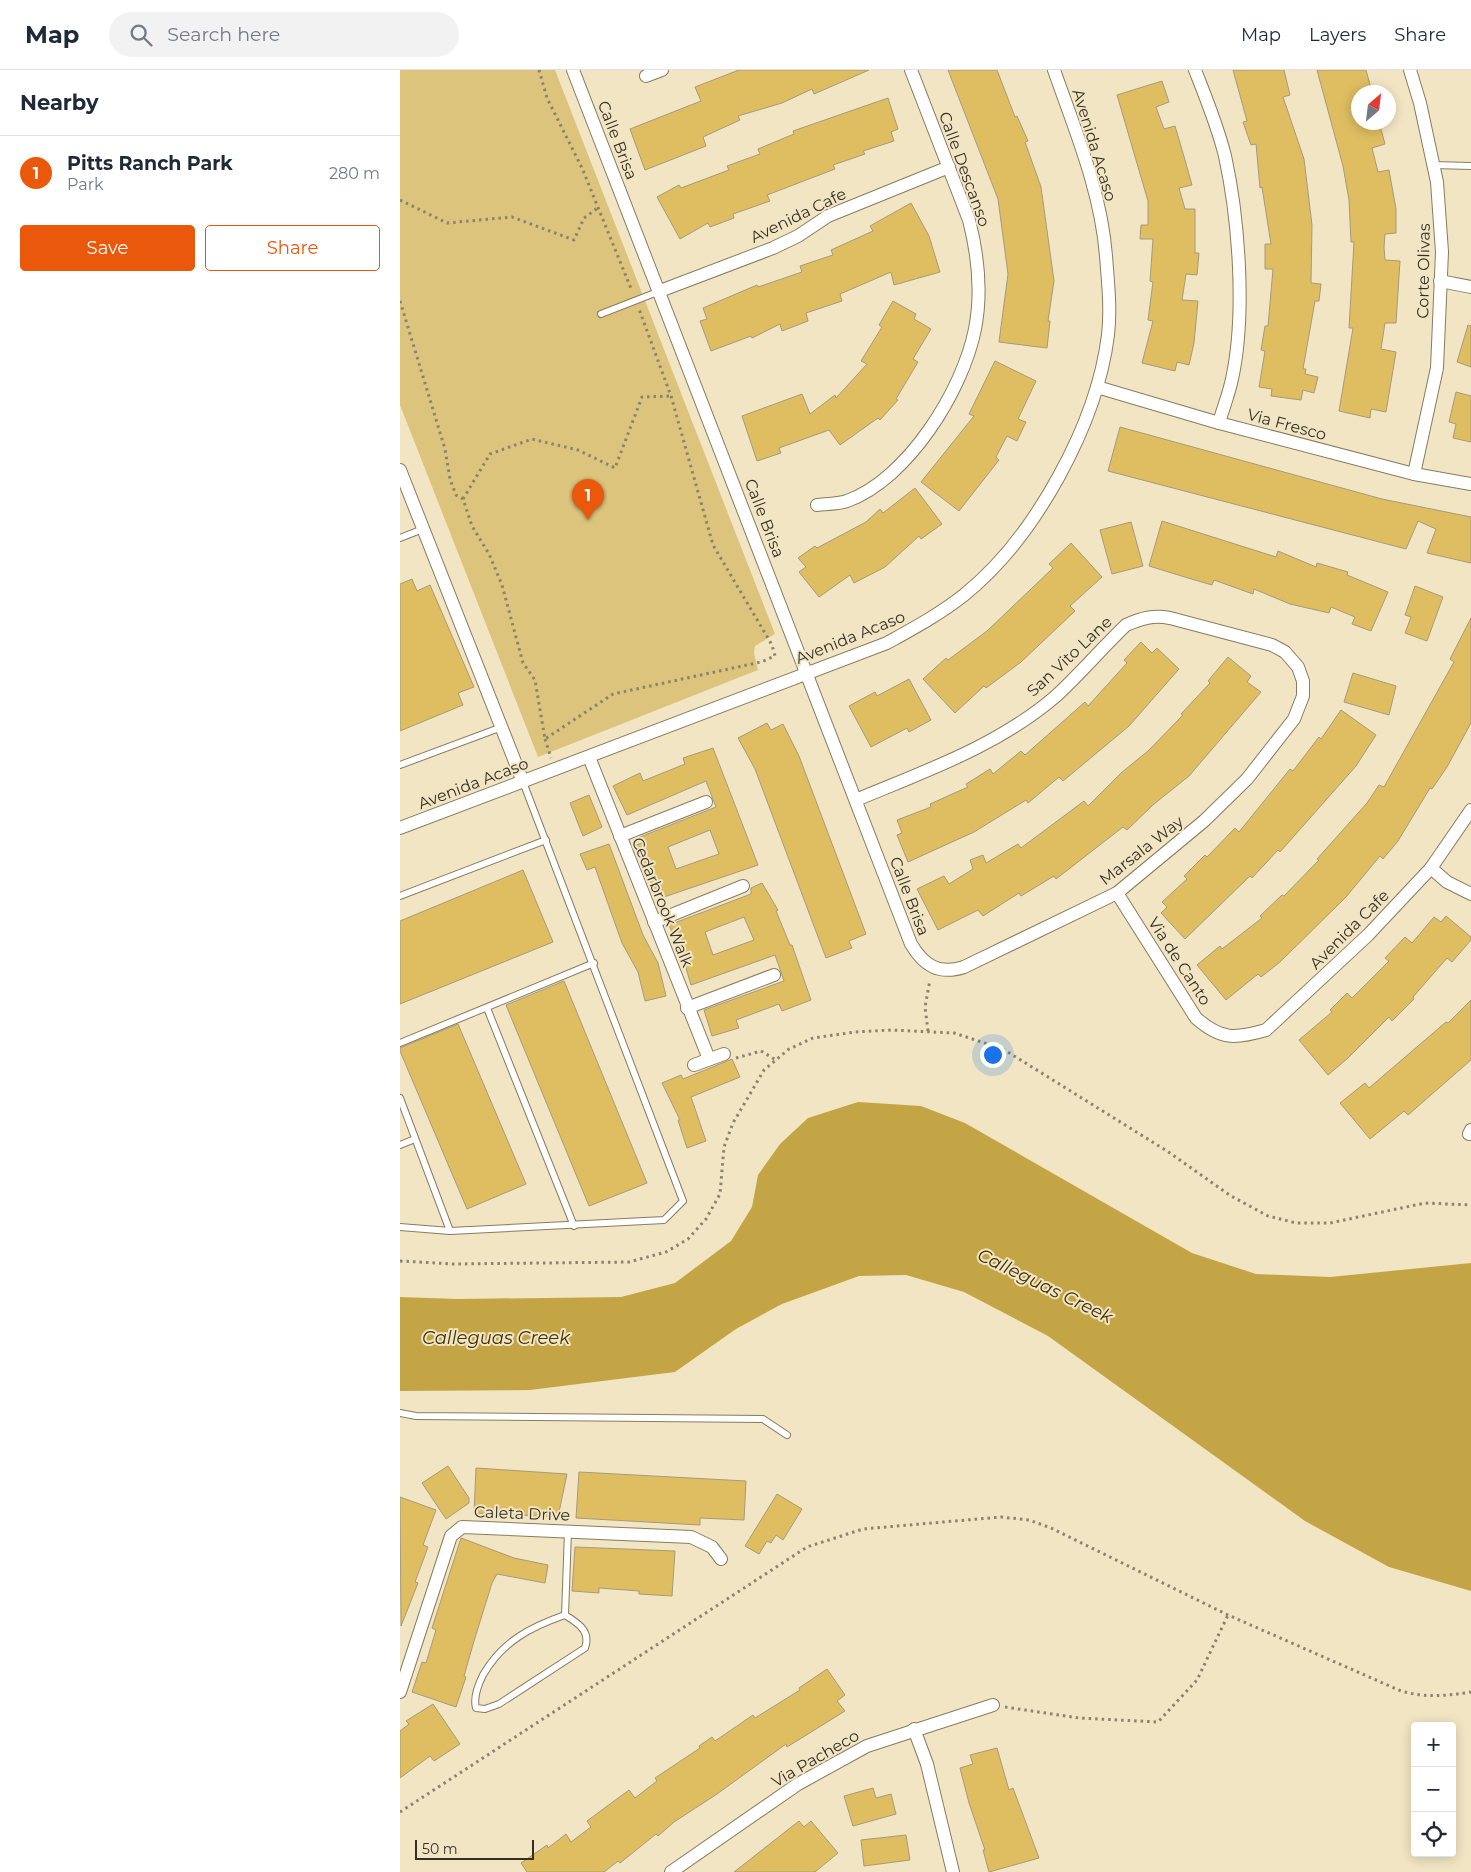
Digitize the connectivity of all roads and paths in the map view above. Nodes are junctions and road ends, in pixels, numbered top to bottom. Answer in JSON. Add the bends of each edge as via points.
{"nodes":[{"id":1,"x":539,"y":70,"type":"edge"},
{"id":2,"x":573,"y":70,"type":"edge"},
{"id":3,"x":662,"y":70,"type":"edge"},
{"id":4,"x":911,"y":70,"type":"edge"},
{"id":5,"x":1054,"y":70,"type":"edge"},
{"id":6,"x":1195,"y":70,"type":"edge"},
{"id":7,"x":1410,"y":70,"type":"edge"},
{"id":8,"x":646,"y":76,"type":"dead end"},
{"id":9,"x":1433,"y":165,"type":"junction"},
{"id":10,"x":1471,"y":166,"type":"edge"},
{"id":11,"x":949,"y":167,"type":"junction"},
{"id":12,"x":400,"y":200,"type":"edge"},
{"id":13,"x":599,"y":207,"type":"junction"},
{"id":14,"x":1440,"y":281,"type":"junction"},
{"id":15,"x":1471,"y":287,"type":"edge"},
{"id":16,"x":660,"y":291,"type":"junction"},
{"id":17,"x":636,"y":300,"type":"junction"},
{"id":18,"x":400,"y":301,"type":"edge"},
{"id":19,"x":601,"y":314,"type":"dead end"},
{"id":20,"x":1097,"y":387,"type":"junction"},
{"id":21,"x":671,"y":396,"type":"junction"},
{"id":22,"x":1219,"y":423,"type":"junction"},
{"id":23,"x":400,"y":470,"type":"edge"},
{"id":24,"x":1414,"y":474,"type":"junction"},
{"id":25,"x":1471,"y":484,"type":"edge"},
{"id":26,"x":463,"y":499,"type":"junction"},
{"id":27,"x":817,"y":506,"type":"dead end"},
{"id":28,"x":423,"y":529,"type":"junction"},
{"id":29,"x":400,"y":538,"type":"edge"},
{"id":30,"x":806,"y":672,"type":"junction"},
{"id":31,"x":1303,"y":681,"type":"joint"},
{"id":32,"x":502,"y":726,"type":"junction"},
{"id":33,"x":589,"y":757,"type":"junction"},
{"id":34,"x":400,"y":765,"type":"edge"},
{"id":35,"x":523,"y":782,"type":"junction"},
{"id":36,"x":856,"y":800,"type":"junction"},
{"id":37,"x":706,"y":802,"type":"dead end"},
{"id":38,"x":1471,"y":810,"type":"edge"},
{"id":39,"x":400,"y":828,"type":"edge"},
{"id":40,"x":620,"y":836,"type":"junction"},
{"id":41,"x":546,"y":840,"type":"junction"},
{"id":42,"x":1431,"y":868,"type":"junction"},
{"id":43,"x":743,"y":886,"type":"dead end"},
{"id":44,"x":1117,"y":892,"type":"junction"},
{"id":45,"x":1471,"y":894,"type":"edge"},
{"id":46,"x":400,"y":896,"type":"edge"},
{"id":47,"x":654,"y":922,"type":"junction"},
{"id":48,"x":594,"y":963,"type":"junction"},
{"id":49,"x":936,"y":969,"type":"junction"},
{"id":50,"x":774,"y":975,"type":"dead end"},
{"id":51,"x":487,"y":1008,"type":"junction"},
{"id":52,"x":687,"y":1008,"type":"junction"},
{"id":53,"x":928,"y":1031,"type":"junction"},
{"id":54,"x":1226,"y":1037,"type":"joint"},
{"id":55,"x":400,"y":1043,"type":"edge"},
{"id":56,"x":724,"y":1054,"type":"joint"},
{"id":57,"x":709,"y":1059,"type":"junction"},
{"id":58,"x":776,"y":1060,"type":"junction"},
{"id":59,"x":694,"y":1065,"type":"dead end"},
{"id":60,"x":400,"y":1098,"type":"edge"},
{"id":61,"x":416,"y":1139,"type":"junction"},
{"id":62,"x":400,"y":1145,"type":"edge"},
{"id":63,"x":1471,"y":1205,"type":"edge"},
{"id":64,"x":574,"y":1226,"type":"junction"},
{"id":65,"x":400,"y":1227,"type":"edge"},
{"id":66,"x":450,"y":1231,"type":"junction"},
{"id":67,"x":400,"y":1261,"type":"edge"},
{"id":68,"x":400,"y":1413,"type":"edge"},
{"id":69,"x":786,"y":1435,"type":"dead end"},
{"id":70,"x":568,"y":1531,"type":"junction"},
{"id":71,"x":721,"y":1559,"type":"dead end"},
{"id":72,"x":565,"y":1615,"type":"junction"},
{"id":73,"x":1228,"y":1615,"type":"junction"},
{"id":74,"x":400,"y":1692,"type":"edge"},
{"id":75,"x":1471,"y":1692,"type":"edge"},
{"id":76,"x":992,"y":1705,"type":"joint"},
{"id":77,"x":914,"y":1729,"type":"junction"},
{"id":78,"x":400,"y":1812,"type":"edge"},
{"id":79,"x":671,"y":1872,"type":"edge"},
{"id":80,"x":953,"y":1872,"type":"edge"}],
"edges":[{"from":1,"to":13,"type":"path","via":[[546,98]]},
{"from":2,"to":16,"type":"street","name":"Calle Brisa"},
{"from":3,"to":8,"type":"street"},
{"from":4,"to":11,"type":"street","name":"Calle Descanso"},
{"from":5,"to":20,"type":"street","name":"Avenida Acaso","via":[[1086,160],[1106,254],[1109,315]]},
{"from":6,"to":22,"type":"street","via":[[1224,155],[1238,266],[1238,320],[1232,378]]},
{"from":7,"to":9,"type":"street","name":"Corte Olivas"},
{"from":9,"to":10,"type":"lane"},
{"from":9,"to":14,"type":"street","name":"Corte Olivas","via":[[1440,213]]},
{"from":11,"to":16,"type":"street","name":"Avenida Cafe","via":[[828,216],[773,248]]},
{"from":11,"to":27,"type":"street","name":"Calle Descanso","via":[[969,220],[978,268],[975,329],[966,360],[942,411],[908,457],[881,482],[847,501]]},
{"from":12,"to":13,"type":"path","via":[[448,223],[512,217],[574,240],[584,218]]},
{"from":13,"to":17,"type":"path"},
{"from":14,"to":15,"type":"street"},
{"from":14,"to":24,"type":"street","name":"Corte Olivas","via":[[1437,368]]},
{"from":16,"to":17,"type":"lane"},
{"from":16,"to":30,"type":"street","name":"Calle Brisa"},
{"from":17,"to":19,"type":"lane"},
{"from":17,"to":21,"type":"path"},
{"from":18,"to":26,"type":"path","via":[[445,449],[450,479],[456,495]]},
{"from":20,"to":22,"type":"street","name":"Via Fresco"},
{"from":20,"to":30,"type":"street","name":"Avenida Acaso","via":[[1054,488],[999,562],[965,594],[932,618],[887,642]]},
{"from":21,"to":26,"type":"path","via":[[642,397],[615,468],[578,450],[532,439],[490,454]]},
{"from":21,"to":26,"type":"path","via":[[713,545],[772,645],[775,656],[761,662],[613,694],[545,739],[536,680],[523,663],[502,585],[472,526]]},
{"from":22,"to":24,"type":"street","name":"Via Fresco"},
{"from":23,"to":28,"type":"street"},
{"from":24,"to":25,"type":"street","name":"Via Fresco"},
{"from":28,"to":29,"type":"lane"},
{"from":28,"to":32,"type":"street"},
{"from":30,"to":33,"type":"street","name":"Avenida Acaso"},
{"from":30,"to":36,"type":"street","name":"Calle Brisa"},
{"from":31,"to":36,"type":"street","name":"San Vito Lane","via":[[1292,659],[1272,645],[1170,618],[1141,618],[1126,625],[1056,695],[1015,726],[942,766]]},
{"from":31,"to":44,"type":"street","name":"Marsala Way","via":[[1302,701],[1294,719],[1247,779],[1204,821]]},
{"from":32,"to":34,"type":"lane"},
{"from":32,"to":35,"type":"street"},
{"from":33,"to":35,"type":"street","name":"Avenida Acaso"},
{"from":33,"to":40,"type":"street","name":"Cedarbrook Walk"},
{"from":35,"to":39,"type":"street","name":"Avenida Acaso"},
{"from":35,"to":41,"type":"lane"},
{"from":36,"to":49,"type":"street","name":"Calle Brisa","via":[[911,944],[920,959]]},
{"from":37,"to":40,"type":"street"},
{"from":38,"to":42,"type":"street","name":"Avenida Cafe"},
{"from":40,"to":47,"type":"street","name":"Cedarbrook Walk"},
{"from":41,"to":46,"type":"lane"},
{"from":41,"to":48,"type":"lane"},
{"from":42,"to":45,"type":"street","via":[[1447,882]]},
{"from":42,"to":54,"type":"street","name":"Avenida Cafe","via":[[1368,935],[1266,1030]]},
{"from":43,"to":47,"type":"street"},
{"from":44,"to":49,"type":"street","name":"Marsala Way","via":[[964,967],[953,971]]},
{"from":44,"to":54,"type":"street","name":"Via de Canto","via":[[1192,1012],[1207,1027]]},
{"from":47,"to":52,"type":"street","name":"Cedarbrook Walk"},
{"from":48,"to":51,"type":"lane"},
{"from":48,"to":64,"type":"lane","via":[[683,1201],[664,1220]]},
{"from":49,"to":53,"type":"path","via":[[925,1007]]},
{"from":50,"to":52,"type":"street"},
{"from":51,"to":55,"type":"lane"},
{"from":51,"to":64,"type":"lane"},
{"from":52,"to":57,"type":"street","name":"Cedarbrook Walk"},
{"from":53,"to":58,"type":"path","via":[[855,1032],[813,1038],[788,1049]]},
{"from":53,"to":63,"type":"path","via":[[954,1033],[1003,1049],[1167,1151],[1231,1196],[1268,1216],[1296,1223],[1330,1222],[1425,1203]]},
{"from":56,"to":57,"type":"street"},
{"from":56,"to":58,"type":"path","via":[[737,1059],[761,1051]]},
{"from":57,"to":59,"type":"street"},
{"from":58,"to":67,"type":"path","via":[[764,1070],[733,1123],[724,1147],[720,1194],[711,1211],[688,1239],[666,1252],[629,1262],[454,1264]]},
{"from":60,"to":61,"type":"lane"},
{"from":61,"to":62,"type":"lane"},
{"from":61,"to":66,"type":"lane"},
{"from":64,"to":66,"type":"lane"},
{"from":65,"to":66,"type":"lane"},
{"from":68,"to":69,"type":"lane","via":[[416,1416],[763,1419]]},
{"from":70,"to":71,"type":"street","name":"Caleta Drive","via":[[691,1537],[712,1547]]},
{"from":70,"to":72,"type":"lane"},
{"from":70,"to":74,"type":"street","name":"Caleta Drive","via":[[483,1527],[455,1530]]},
{"from":72,"to":72,"type":"lane","via":[[540,1624],[514,1639],[494,1657],[478,1688],[475,1704],[478,1710],[499,1704],[584,1648],[586,1635],[580,1624]]},
{"from":73,"to":75,"type":"path","via":[[1401,1692],[1441,1697]]},
{"from":73,"to":76,"type":"path","via":[[1197,1680],[1158,1722],[1079,1718]]},
{"from":73,"to":78,"type":"path","via":[[1029,1520],[1001,1517],[863,1529],[807,1547]]},
{"from":76,"to":77,"type":"street","name":"Via Pacheco"},
{"from":77,"to":79,"type":"street","name":"Via Pacheco","via":[[866,1746],[798,1784]]},
{"from":77,"to":80,"type":"street","via":[[927,1764]]}]}
